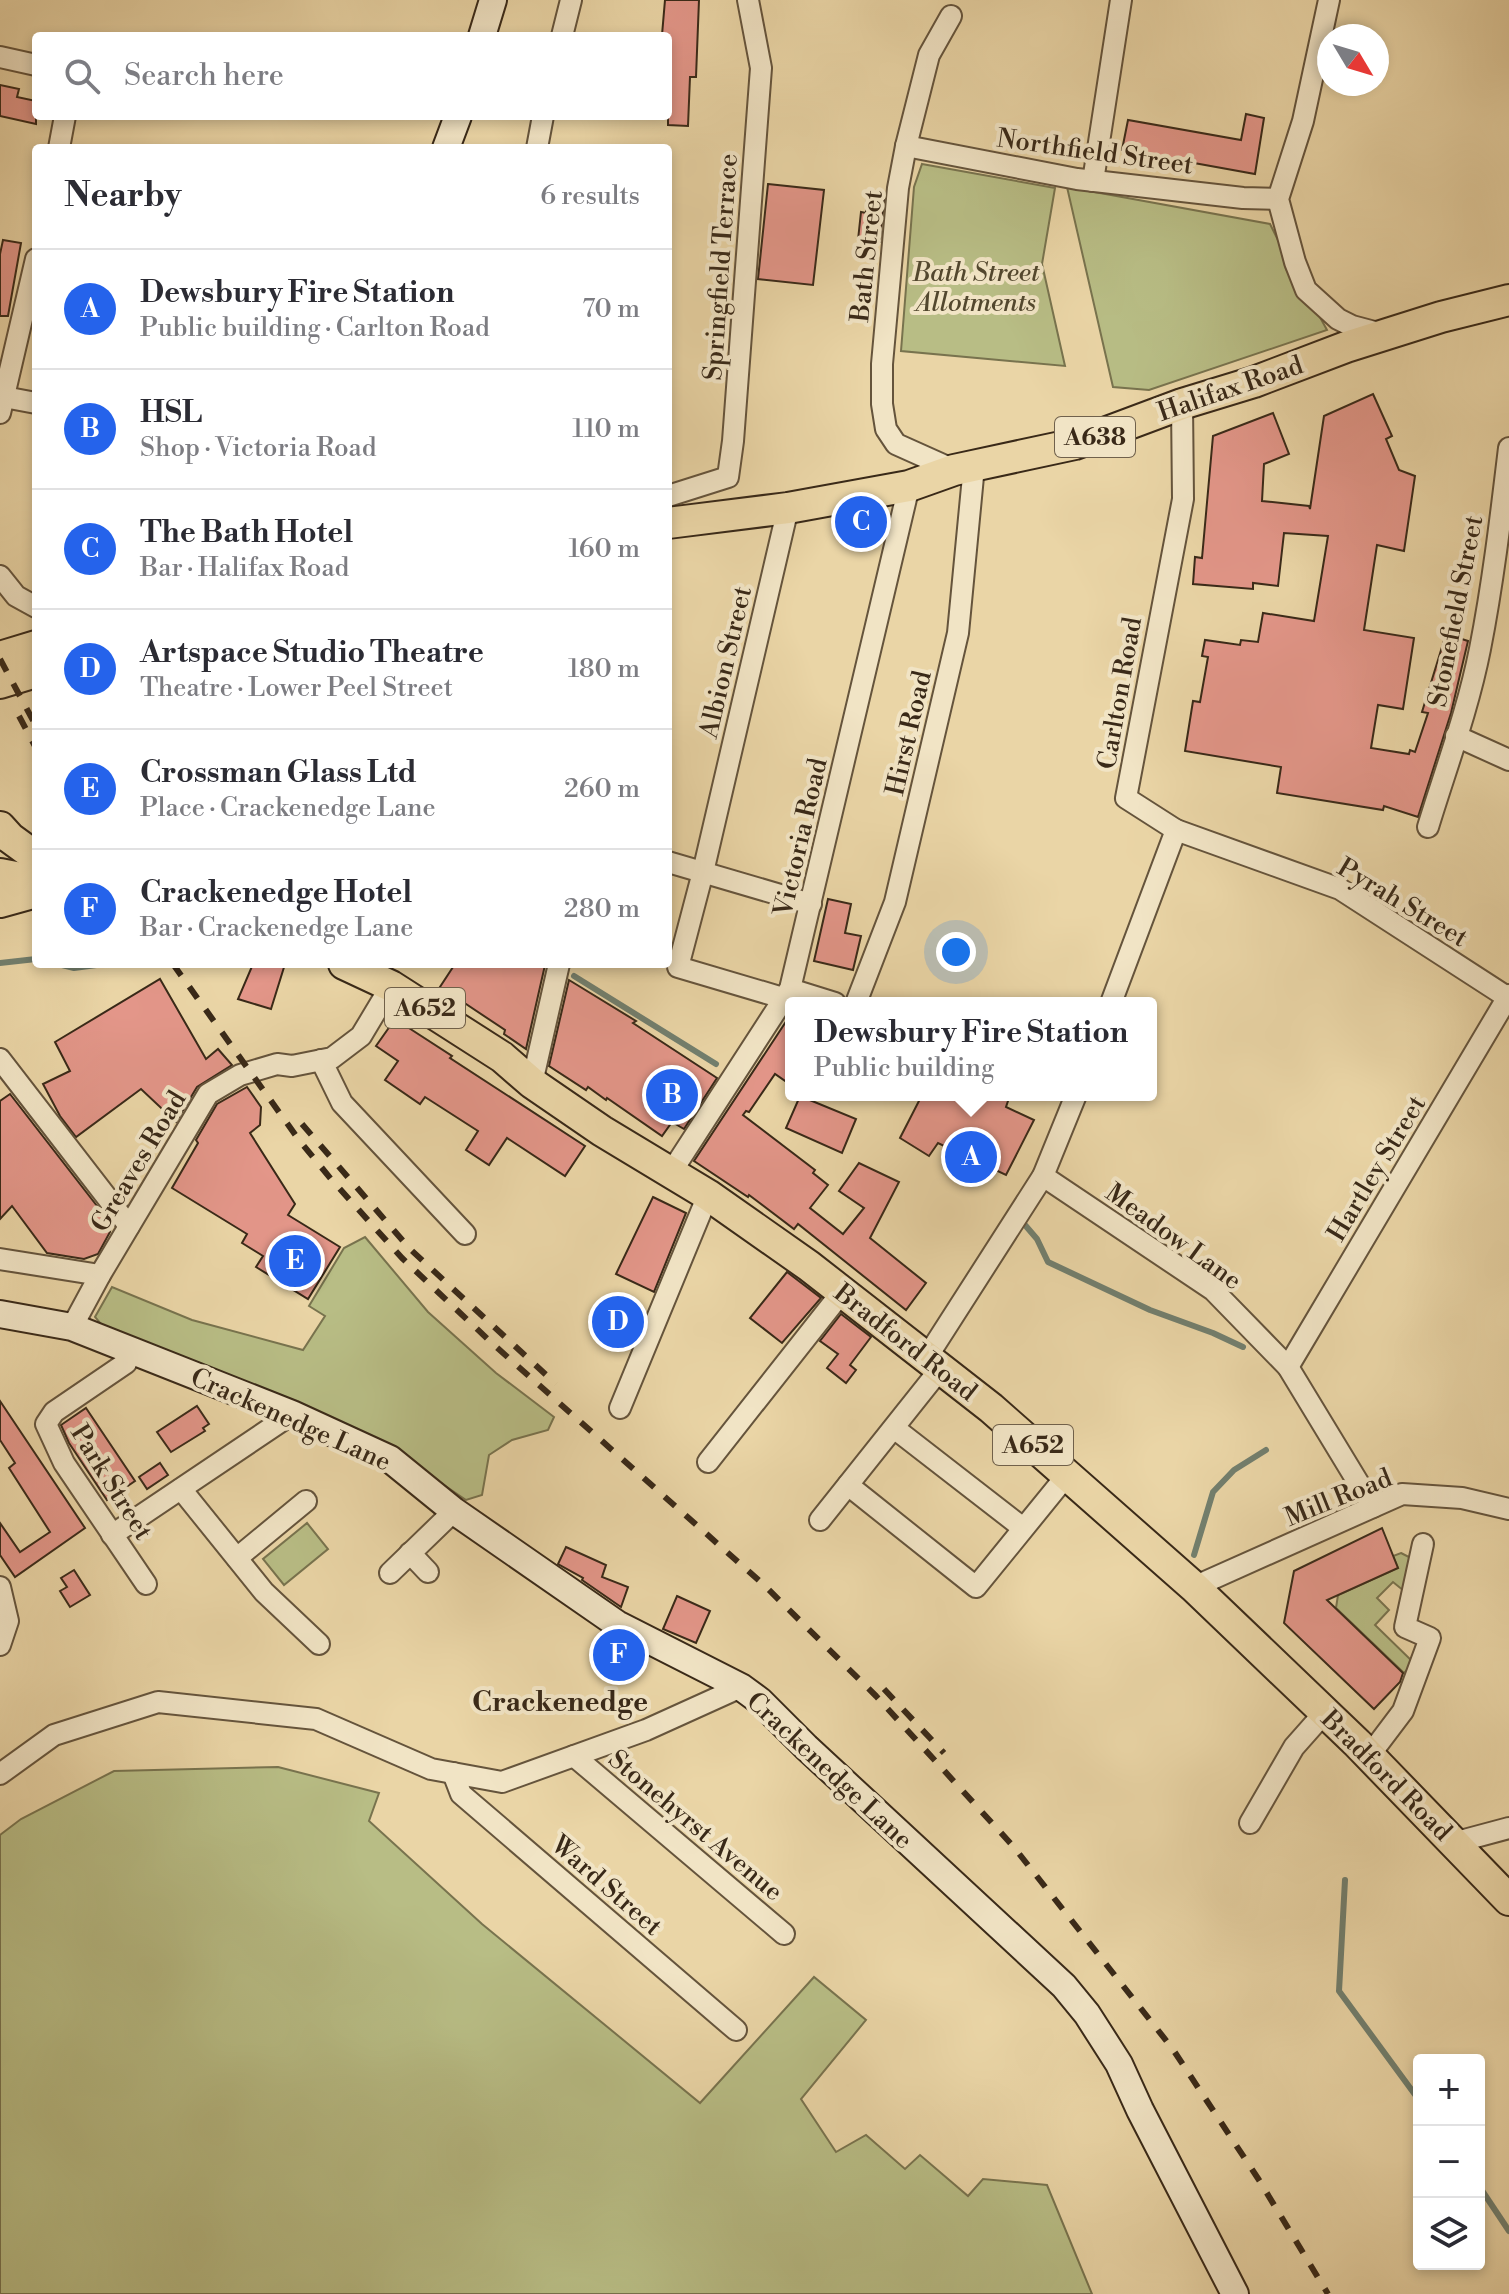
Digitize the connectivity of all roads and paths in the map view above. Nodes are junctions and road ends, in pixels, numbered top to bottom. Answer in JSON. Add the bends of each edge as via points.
{"nodes":[{"id":1,"x":493,"y":0,"type":"edge"},
{"id":2,"x":571,"y":0,"type":"edge"},
{"id":3,"x":748,"y":0,"type":"edge"},
{"id":4,"x":1121,"y":0,"type":"edge"},
{"id":5,"x":1329,"y":0,"type":"edge"},
{"id":6,"x":951,"y":16,"type":"dead end"},
{"id":7,"x":483,"y":32,"type":"edge"},
{"id":8,"x":563,"y":32,"type":"edge"},
{"id":9,"x":0,"y":57,"type":"edge"},
{"id":10,"x":32,"y":64,"type":"edge"},
{"id":11,"x":64,"y":120,"type":"edge"},
{"id":12,"x":456,"y":120,"type":"edge"},
{"id":13,"x":542,"y":120,"type":"edge"},
{"id":14,"x":60,"y":144,"type":"edge"},
{"id":15,"x":448,"y":144,"type":"edge"},
{"id":16,"x":538,"y":144,"type":"edge"},
{"id":17,"x":906,"y":146,"type":"junction"},
{"id":18,"x":1093,"y":181,"type":"junction"},
{"id":19,"x":1278,"y":199,"type":"junction"},
{"id":20,"x":32,"y":276,"type":"edge"},
{"id":21,"x":1509,"y":300,"type":"edge"},
{"id":22,"x":1386,"y":335,"type":"junction"},
{"id":23,"x":32,"y":403,"type":"edge"},
{"id":24,"x":1182,"y":404,"type":"junction"},
{"id":25,"x":2,"y":405,"type":"edge"},
{"id":26,"x":1509,"y":448,"type":"edge"},
{"id":27,"x":964,"y":468,"type":"junction"},
{"id":28,"x":909,"y":486,"type":"junction"},
{"id":29,"x":672,"y":495,"type":"edge"},
{"id":30,"x":788,"y":508,"type":"junction"},
{"id":31,"x":672,"y":522,"type":"edge"},
{"id":32,"x":1503,"y":551,"type":"edge"},
{"id":33,"x":0,"y":576,"type":"edge"},
{"id":34,"x":32,"y":605,"type":"edge"},
{"id":35,"x":32,"y":647,"type":"edge"},
{"id":36,"x":0,"y":657,"type":"edge"},
{"id":37,"x":32,"y":673,"type":"edge"},
{"id":38,"x":0,"y":683,"type":"edge"},
{"id":39,"x":1456,"y":736,"type":"junction"},
{"id":40,"x":1509,"y":760,"type":"edge"},
{"id":41,"x":0,"y":827,"type":"edge"},
{"id":42,"x":1428,"y":827,"type":"dead end"},
{"id":43,"x":1176,"y":830,"type":"junction"},
{"id":44,"x":0,"y":852,"type":"edge"},
{"id":45,"x":32,"y":854,"type":"edge"},
{"id":46,"x":32,"y":863,"type":"edge"},
{"id":47,"x":672,"y":863,"type":"edge"},
{"id":48,"x":703,"y":872,"type":"junction"},
{"id":49,"x":0,"y":874,"type":"edge"},
{"id":50,"x":32,"y":880,"type":"edge"},
{"id":51,"x":32,"y":893,"type":"edge"},
{"id":52,"x":0,"y":902,"type":"edge"},
{"id":53,"x":811,"y":904,"type":"junction"},
{"id":54,"x":353,"y":968,"type":"edge"},
{"id":55,"x":558,"y":968,"type":"edge"},
{"id":56,"x":391,"y":986,"type":"junction"},
{"id":57,"x":786,"y":994,"type":"junction"},
{"id":58,"x":1508,"y":996,"type":"edge"},
{"id":59,"x":802,"y":997,"type":"edge"},
{"id":60,"x":858,"y":997,"type":"edge"},
{"id":61,"x":1113,"y":997,"type":"edge"},
{"id":62,"x":0,"y":1059,"type":"edge"},
{"id":63,"x":321,"y":1060,"type":"junction"},
{"id":64,"x":532,"y":1083,"type":"junction"},
{"id":65,"x":1074,"y":1101,"type":"edge"},
{"id":66,"x":672,"y":1171,"type":"junction"},
{"id":67,"x":1043,"y":1176,"type":"junction"},
{"id":68,"x":708,"y":1195,"type":"junction"},
{"id":69,"x":129,"y":1226,"type":"junction"},
{"id":70,"x":465,"y":1234,"type":"dead end"},
{"id":71,"x":0,"y":1259,"type":"edge"},
{"id":72,"x":100,"y":1275,"type":"junction"},
{"id":73,"x":842,"y":1292,"type":"junction"},
{"id":74,"x":0,"y":1314,"type":"edge"},
{"id":75,"x":72,"y":1327,"type":"junction"},
{"id":76,"x":127,"y":1348,"type":"junction"},
{"id":77,"x":934,"y":1363,"type":"junction"},
{"id":78,"x":1288,"y":1367,"type":"junction"},
{"id":79,"x":620,"y":1408,"type":"dead end"},
{"id":80,"x":292,"y":1414,"type":"junction"},
{"id":81,"x":894,"y":1428,"type":"junction"},
{"id":82,"x":708,"y":1462,"type":"dead end"},
{"id":83,"x":1067,"y":1475,"type":"junction"},
{"id":84,"x":848,"y":1485,"type":"junction"},
{"id":85,"x":181,"y":1489,"type":"junction"},
{"id":86,"x":306,"y":1501,"type":"dead end"},
{"id":87,"x":1373,"y":1507,"type":"junction"},
{"id":88,"x":1509,"y":1509,"type":"edge"},
{"id":89,"x":454,"y":1511,"type":"junction"},
{"id":90,"x":820,"y":1520,"type":"dead end"},
{"id":91,"x":1023,"y":1528,"type":"junction"},
{"id":92,"x":112,"y":1535,"type":"junction"},
{"id":93,"x":1423,"y":1544,"type":"dead end"},
{"id":94,"x":410,"y":1553,"type":"junction"},
{"id":95,"x":237,"y":1558,"type":"junction"},
{"id":96,"x":428,"y":1572,"type":"dead end"},
{"id":97,"x":390,"y":1573,"type":"dead end"},
{"id":98,"x":146,"y":1584,"type":"dead end"},
{"id":99,"x":0,"y":1587,"type":"edge"},
{"id":100,"x":1194,"y":1587,"type":"junction"},
{"id":101,"x":319,"y":1644,"type":"dead end"},
{"id":102,"x":0,"y":1645,"type":"edge"},
{"id":103,"x":741,"y":1687,"type":"junction"},
{"id":104,"x":1325,"y":1712,"type":"junction"},
{"id":105,"x":574,"y":1756,"type":"junction"},
{"id":106,"x":1369,"y":1756,"type":"junction"},
{"id":107,"x":453,"y":1773,"type":"junction"},
{"id":108,"x":0,"y":1774,"type":"edge"},
{"id":109,"x":1250,"y":1823,"type":"dead end"},
{"id":110,"x":1509,"y":1828,"type":"edge"},
{"id":111,"x":1453,"y":1843,"type":"junction"},
{"id":112,"x":1509,"y":1900,"type":"edge"},
{"id":113,"x":784,"y":1934,"type":"dead end"},
{"id":114,"x":736,"y":2030,"type":"dead end"},
{"id":115,"x":1235,"y":2294,"type":"edge"}],
"edges":[{"from":1,"to":7,"type":"street"},
{"from":2,"to":8,"type":"street"},
{"from":3,"to":29,"type":"street","name":"Springfield Terrace","via":[[761,68],[728,477]]},
{"from":4,"to":18,"type":"street"},
{"from":5,"to":19,"type":"street","via":[[1303,121]]},
{"from":6,"to":17,"type":"street","name":"Bath Street","via":[[929,55]]},
{"from":9,"to":10,"type":"street"},
{"from":11,"to":14,"type":"street"},
{"from":12,"to":15,"type":"street"},
{"from":13,"to":16,"type":"street"},
{"from":17,"to":18,"type":"street","name":"Northfield Street"},
{"from":17,"to":27,"type":"street","name":"Bath Street","via":[[882,364],[886,429],[896,444]]},
{"from":18,"to":19,"type":"street","name":"Northfield Street"},
{"from":19,"to":22,"type":"street","via":[[1306,290],[1338,319]]},
{"from":20,"to":25,"type":"street"},
{"from":21,"to":22,"type":"main road","name":"Halifax Road","number":"A638"},
{"from":22,"to":24,"type":"main road","name":"Halifax Road","number":"A638"},
{"from":23,"to":25,"type":"street"},
{"from":24,"to":27,"type":"main road","name":"Halifax Road","number":"A638","via":[[1075,444]]},
{"from":24,"to":43,"type":"street","name":"Carlton Road","via":[[1183,499],[1126,798]]},
{"from":26,"to":32,"type":"street","name":"Stonefield Street"},
{"from":27,"to":28,"type":"main road","name":"Halifax Road","number":"A638"},
{"from":27,"to":60,"type":"street","name":"Hirst Road","via":[[958,633],[895,902]]},
{"from":28,"to":30,"type":"main road","name":"Halifax Road","number":"A638"},
{"from":28,"to":53,"type":"street","name":"Victoria Road"},
{"from":30,"to":31,"type":"main road","name":"Halifax Road","number":"A638"},
{"from":30,"to":48,"type":"street","name":"Albion Street"},
{"from":32,"to":39,"type":"street","name":"Stonefield Street"},
{"from":33,"to":34,"type":"street","via":[[16,596]]},
{"from":35,"to":36,"type":"main road"},
{"from":37,"to":38,"type":"main road"},
{"from":39,"to":40,"type":"street"},
{"from":39,"to":42,"type":"street","name":"Stonefield Street"},
{"from":41,"to":45,"type":"main road"},
{"from":43,"to":58,"type":"street","name":"Pyrah Street","via":[[1340,889]]},
{"from":43,"to":61,"type":"street"},
{"from":44,"to":46,"type":"main road"},
{"from":47,"to":48,"type":"street"},
{"from":48,"to":53,"type":"street"},
{"from":48,"to":57,"type":"street","name":"Albion Street","via":[[678,967]]},
{"from":49,"to":50,"type":"main road"},
{"from":51,"to":52,"type":"main road"},
{"from":53,"to":57,"type":"street","name":"Victoria Road"},
{"from":54,"to":56,"type":"main road","name":"Bradford Road","number":"A652"},
{"from":55,"to":64,"type":"street"},
{"from":56,"to":63,"type":"street","name":"Greaves Road","via":[[361,1036]]},
{"from":56,"to":64,"type":"main road","name":"Bradford Road","number":"A652","via":[[502,1057]]},
{"from":57,"to":59,"type":"street"},
{"from":57,"to":66,"type":"street","name":"Victoria Road"},
{"from":58,"to":78,"type":"street","name":"Hartley Street"},
{"from":62,"to":69,"type":"street"},
{"from":63,"to":69,"type":"street","name":"Greaves Road","via":[[277,1064],[240,1075],[208,1094]]},
{"from":63,"to":70,"type":"street","via":[[342,1103]]},
{"from":64,"to":66,"type":"main road","name":"Bradford Road","number":"A652"},
{"from":65,"to":67,"type":"street"},
{"from":66,"to":68,"type":"main road","name":"Bradford Road","number":"A652"},
{"from":67,"to":77,"type":"street"},
{"from":67,"to":78,"type":"street","name":"Meadow Lane","via":[[1213,1290]]},
{"from":68,"to":73,"type":"main road","name":"Bradford Road","number":"A652"},
{"from":68,"to":79,"type":"street"},
{"from":69,"to":72,"type":"street","name":"Greaves Road"},
{"from":71,"to":72,"type":"street"},
{"from":72,"to":75,"type":"street","name":"Greaves Road"},
{"from":73,"to":77,"type":"main road","name":"Bradford Road","number":"A652"},
{"from":73,"to":82,"type":"street"},
{"from":74,"to":75,"type":"street","name":"Crackenedge Lane"},
{"from":75,"to":76,"type":"street","name":"Crackenedge Lane"},
{"from":76,"to":80,"type":"street","name":"Crackenedge Lane"},
{"from":76,"to":92,"type":"street","name":"Park Street","via":[[126,1363],[54,1412],[46,1424],[64,1463]]},
{"from":77,"to":81,"type":"street"},
{"from":77,"to":83,"type":"main road","name":"Bradford Road","number":"A652"},
{"from":78,"to":87,"type":"street","name":"Meadow Lane"},
{"from":80,"to":85,"type":"street"},
{"from":80,"to":89,"type":"street","name":"Crackenedge Lane","via":[[390,1459]]},
{"from":81,"to":84,"type":"street"},
{"from":81,"to":91,"type":"street"},
{"from":83,"to":91,"type":"street"},
{"from":83,"to":100,"type":"main road","name":"Bradford Road","number":"A652"},
{"from":84,"to":90,"type":"street"},
{"from":84,"to":91,"type":"street","via":[[976,1587]]},
{"from":85,"to":92,"type":"street"},
{"from":85,"to":95,"type":"street"},
{"from":86,"to":95,"type":"street"},
{"from":87,"to":88,"type":"street","name":"Mill Road","via":[[1402,1494],[1462,1498]]},
{"from":87,"to":100,"type":"street","name":"Mill Road"},
{"from":89,"to":94,"type":"street"},
{"from":89,"to":103,"type":"street","name":"Crackenedge Lane","via":[[617,1624]]},
{"from":92,"to":98,"type":"street","name":"Park Street"},
{"from":93,"to":106,"type":"street","via":[[1405,1627],[1430,1638],[1403,1711]]},
{"from":94,"to":96,"type":"street"},
{"from":94,"to":97,"type":"street"},
{"from":95,"to":101,"type":"street"},
{"from":99,"to":102,"type":"street","via":[[8,1621]]},
{"from":100,"to":104,"type":"main road","name":"Bradford Road","number":"A652"},
{"from":103,"to":105,"type":"street"},
{"from":103,"to":115,"type":"street","name":"Crackenedge Lane","via":[[1064,1986],[1087,2014],[1119,2064]]},
{"from":104,"to":106,"type":"main road","name":"Bradford Road","number":"A652"},
{"from":104,"to":109,"type":"street","via":[[1294,1747]]},
{"from":105,"to":107,"type":"street","via":[[502,1782]]},
{"from":105,"to":113,"type":"street","name":"Stonehyrst Avenue"},
{"from":106,"to":111,"type":"main road","name":"Bradford Road","number":"A652"},
{"from":107,"to":108,"type":"street","via":[[431,1769],[316,1719],[158,1702],[54,1735]]},
{"from":107,"to":114,"type":"street","name":"Ward Street","via":[[461,1794]]},
{"from":110,"to":111,"type":"street"},
{"from":111,"to":112,"type":"main road","name":"Bradford Road","number":"A652"}]}
